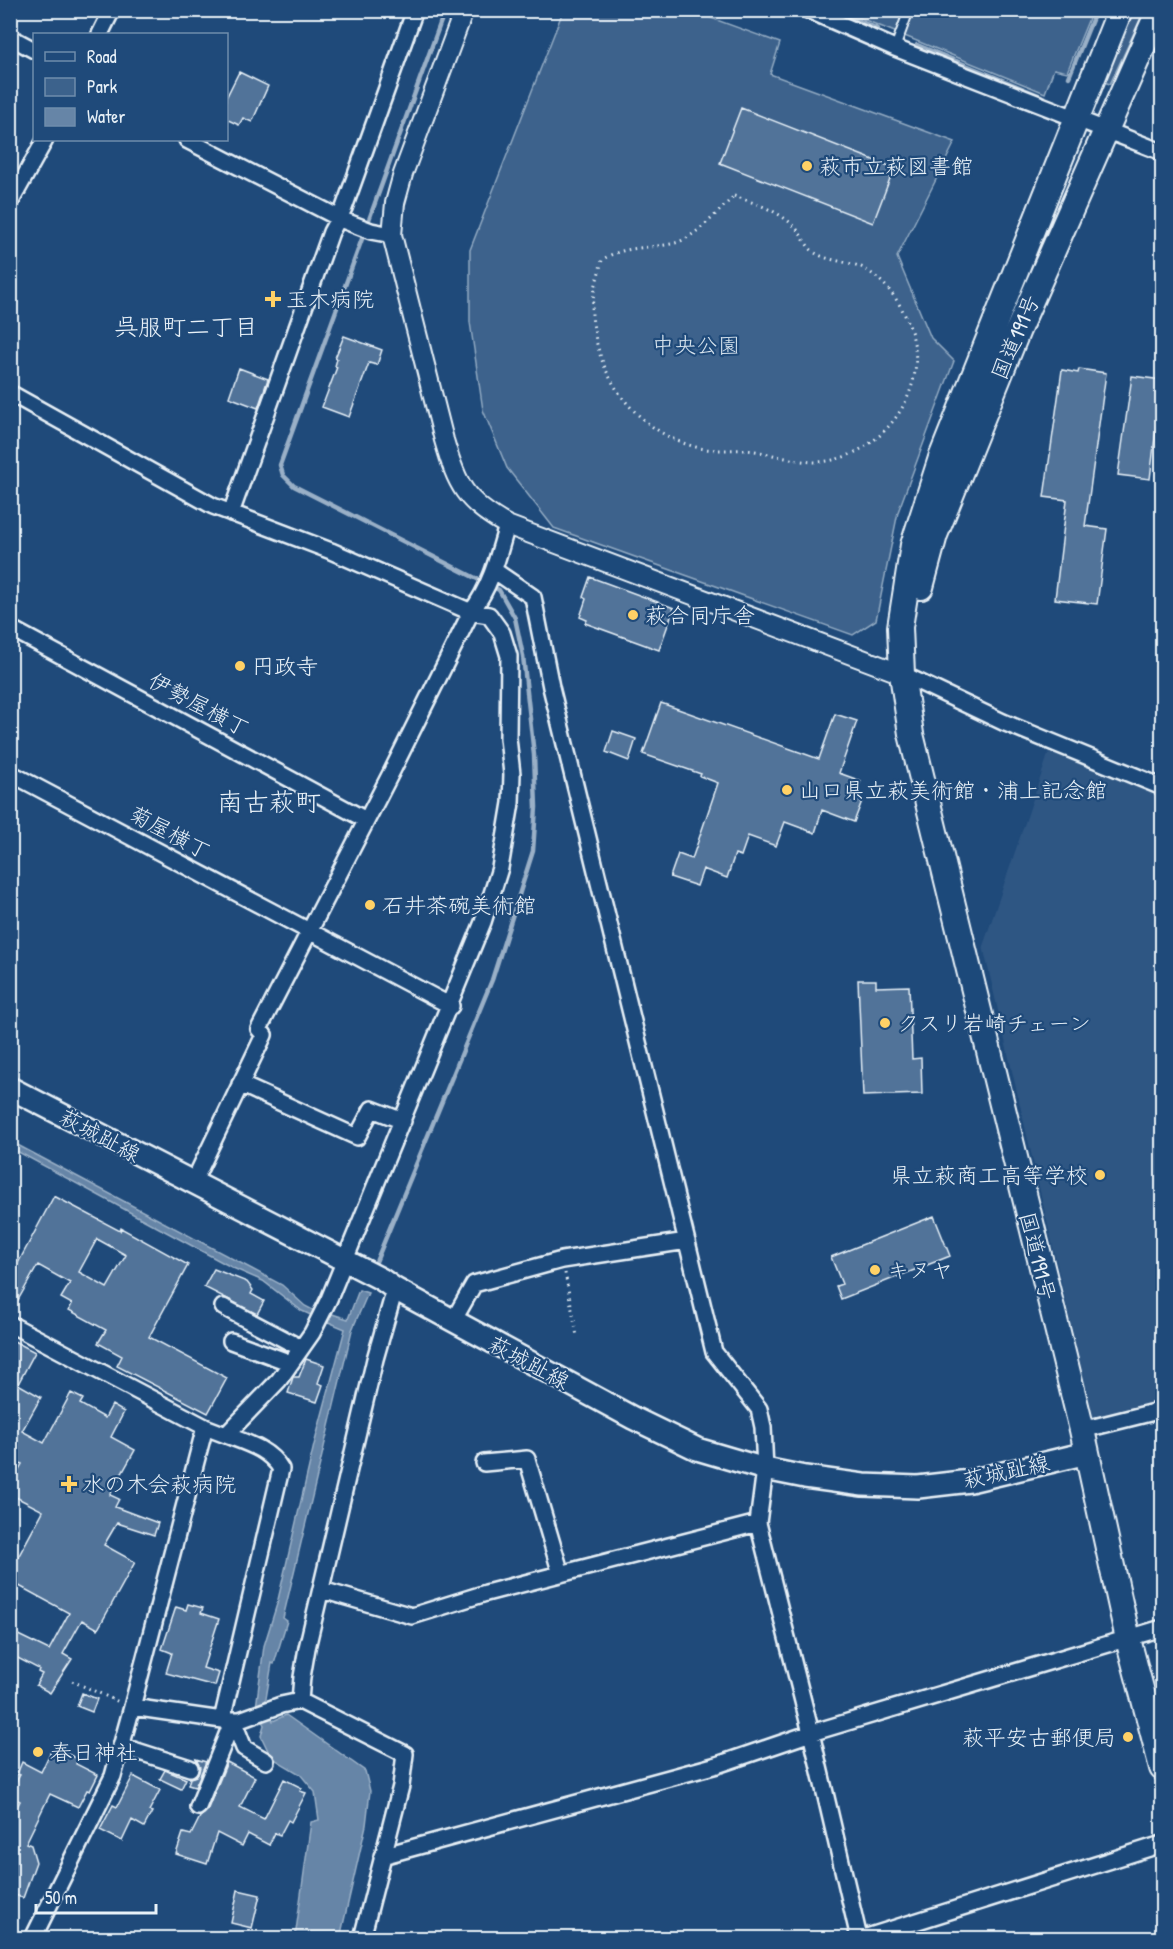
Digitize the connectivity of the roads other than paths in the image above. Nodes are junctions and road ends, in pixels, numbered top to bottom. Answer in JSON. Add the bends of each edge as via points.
{"nodes":[{"id":1,"x":112,"y":10,"type":"edge"},
{"id":2,"x":415,"y":10,"type":"edge"},
{"id":3,"x":464,"y":10,"type":"edge"},
{"id":4,"x":808,"y":10,"type":"edge"},
{"id":5,"x":909,"y":10,"type":"edge"},
{"id":6,"x":1120,"y":10,"type":"edge"},
{"id":7,"x":1159,"y":10,"type":"edge"},
{"id":8,"x":100,"y":33,"type":"edge"},
{"id":9,"x":10,"y":37,"type":"edge"},
{"id":10,"x":895,"y":48,"type":"junction"},
{"id":11,"x":33,"y":49,"type":"edge"},
{"id":12,"x":1076,"y":119,"type":"junction"},
{"id":13,"x":1105,"y":130,"type":"junction"},
{"id":14,"x":44,"y":141,"type":"edge"},
{"id":15,"x":189,"y":141,"type":"edge"},
{"id":16,"x":1162,"y":152,"type":"edge"},
{"id":17,"x":10,"y":203,"type":"edge"},
{"id":18,"x":339,"y":218,"type":"junction"},
{"id":19,"x":392,"y":234,"type":"junction"},
{"id":20,"x":10,"y":393,"type":"edge"},
{"id":21,"x":231,"y":513,"type":"junction"},
{"id":22,"x":507,"y":525,"type":"junction"},
{"id":23,"x":492,"y":575,"type":"junction"},
{"id":24,"x":471,"y":612,"type":"junction"},
{"id":25,"x":10,"y":628,"type":"edge"},
{"id":26,"x":903,"y":674,"type":"junction"},
{"id":27,"x":10,"y":773,"type":"edge"},
{"id":28,"x":1162,"y":787,"type":"edge"},
{"id":29,"x":366,"y":820,"type":"junction"},
{"id":30,"x":309,"y":930,"type":"junction"},
{"id":31,"x":451,"y":1006,"type":"junction"},
{"id":32,"x":240,"y":1084,"type":"junction"},
{"id":33,"x":10,"y":1088,"type":"edge"},
{"id":34,"x":403,"y":1121,"type":"junction"},
{"id":35,"x":193,"y":1183,"type":"junction"},
{"id":36,"x":687,"y":1241,"type":"junction"},
{"id":37,"x":344,"y":1260,"type":"junction"},
{"id":38,"x":388,"y":1284,"type":"junction"},
{"id":39,"x":223,"y":1307,"type":"dead end"},
{"id":40,"x":453,"y":1321,"type":"junction"},
{"id":41,"x":10,"y":1324,"type":"edge"},
{"id":42,"x":231,"y":1341,"type":"dead end"},
{"id":43,"x":302,"y":1348,"type":"junction"},
{"id":44,"x":291,"y":1363,"type":"junction"},
{"id":45,"x":1162,"y":1410,"type":"edge"},
{"id":46,"x":205,"y":1427,"type":"junction"},
{"id":47,"x":225,"y":1435,"type":"junction"},
{"id":48,"x":1084,"y":1442,"type":"junction"},
{"id":49,"x":484,"y":1463,"type":"dead end"},
{"id":50,"x":765,"y":1469,"type":"junction"},
{"id":51,"x":758,"y":1524,"type":"junction"},
{"id":52,"x":561,"y":1574,"type":"junction"},
{"id":53,"x":322,"y":1590,"type":"junction"},
{"id":54,"x":1162,"y":1628,"type":"edge"},
{"id":55,"x":1128,"y":1640,"type":"junction"},
{"id":56,"x":300,"y":1701,"type":"junction"},
{"id":57,"x":132,"y":1707,"type":"junction"},
{"id":58,"x":232,"y":1720,"type":"junction"},
{"id":59,"x":811,"y":1733,"type":"junction"},
{"id":60,"x":121,"y":1746,"type":"junction"},
{"id":61,"x":266,"y":1761,"type":"dead end"},
{"id":62,"x":190,"y":1768,"type":"dead end"},
{"id":63,"x":1162,"y":1768,"type":"edge"},
{"id":64,"x":198,"y":1807,"type":"dead end"},
{"id":65,"x":1162,"y":1845,"type":"edge"},
{"id":66,"x":382,"y":1856,"type":"junction"},
{"id":67,"x":33,"y":1938,"type":"edge"},
{"id":68,"x":362,"y":1938,"type":"edge"},
{"id":69,"x":859,"y":1938,"type":"edge"},
{"id":70,"x":864,"y":1938,"type":"edge"}],
"edges":[{"from":1,"to":8,"type":"street"},
{"from":2,"to":18,"type":"street"},
{"from":3,"to":19,"type":"street","via":[[403,174]]},
{"from":4,"to":10,"type":"street"},
{"from":5,"to":10,"type":"lane"},
{"from":6,"to":12,"type":"highway","name":"国道191号"},
{"from":7,"to":13,"type":"highway","name":"国道191号"},
{"from":9,"to":11,"type":"street"},
{"from":10,"to":12,"type":"street"},
{"from":12,"to":13,"type":"street"},
{"from":12,"to":26,"type":"highway","name":"国道191号","via":[[923,510],[913,545],[900,627]]},
{"from":13,"to":16,"type":"street"},
{"from":13,"to":26,"type":"highway","name":"国道191号","via":[[1017,330],[935,535]]},
{"from":14,"to":17,"type":"street"},
{"from":15,"to":18,"type":"street"},
{"from":18,"to":19,"type":"street"},
{"from":18,"to":21,"type":"street"},
{"from":19,"to":22,"type":"street","via":[[451,465],[471,500]]},
{"from":20,"to":21,"type":"street"},
{"from":21,"to":24,"type":"street","via":[[331,550]]},
{"from":22,"to":23,"type":"street"},
{"from":22,"to":26,"type":"street"},
{"from":23,"to":24,"type":"street"},
{"from":23,"to":36,"type":"street","via":[[533,597],[551,687]]},
{"from":24,"to":29,"type":"street"},
{"from":24,"to":31,"type":"street","via":[[489,615],[502,633],[509,656],[511,803],[500,868]]},
{"from":25,"to":29,"type":"street","name":"伊勢屋横丁"},
{"from":26,"to":28,"type":"street","via":[[1003,722]]},
{"from":26,"to":48,"type":"highway","name":"国道191号","via":[[911,734]]},
{"from":27,"to":30,"type":"street","name":"菊屋横丁"},
{"from":29,"to":30,"type":"street"},
{"from":30,"to":31,"type":"street","name":"菊屋横丁"},
{"from":30,"to":32,"type":"street","via":[[259,1029],[264,1035]]},
{"from":31,"to":34,"type":"street"},
{"from":32,"to":34,"type":"street","via":[[357,1137],[372,1109]]},
{"from":32,"to":35,"type":"street"},
{"from":33,"to":35,"type":"main road","name":"萩城趾線"},
{"from":34,"to":37,"type":"street"},
{"from":35,"to":37,"type":"main road","name":"萩城趾線"},
{"from":36,"to":40,"type":"street","via":[[562,1260],[474,1284]]},
{"from":36,"to":50,"type":"street","via":[[714,1352],[759,1409]]},
{"from":37,"to":38,"type":"main road","name":"萩城趾線"},
{"from":37,"to":43,"type":"street","via":[[329,1299]]},
{"from":38,"to":40,"type":"main road","name":"萩城趾線"},
{"from":38,"to":53,"type":"street","via":[[375,1359]]},
{"from":39,"to":43,"type":"street"},
{"from":40,"to":50,"type":"main road","name":"萩城趾線","via":[[697,1449]]},
{"from":41,"to":46,"type":"street"},
{"from":42,"to":44,"type":"street"},
{"from":43,"to":44,"type":"street"},
{"from":44,"to":47,"type":"street"},
{"from":45,"to":48,"type":"street"},
{"from":46,"to":47,"type":"street"},
{"from":46,"to":57,"type":"street"},
{"from":47,"to":58,"type":"street","via":[[259,1448],[274,1458],[281,1469]]},
{"from":48,"to":50,"type":"main road","name":"萩城趾線","via":[[970,1481],[918,1487],[863,1485]]},
{"from":48,"to":55,"type":"highway","name":"国道191号"},
{"from":49,"to":52,"type":"street","via":[[527,1459]]},
{"from":50,"to":51,"type":"street"},
{"from":51,"to":52,"type":"street"},
{"from":51,"to":59,"type":"street"},
{"from":52,"to":53,"type":"street","via":[[412,1616]]},
{"from":53,"to":56,"type":"street","via":[[307,1648]]},
{"from":54,"to":55,"type":"street"},
{"from":55,"to":59,"type":"street"},
{"from":55,"to":63,"type":"highway","name":"国道191号"},
{"from":56,"to":58,"type":"street"},
{"from":56,"to":66,"type":"street","via":[[405,1754],[401,1786]]},
{"from":57,"to":58,"type":"street"},
{"from":57,"to":60,"type":"street"},
{"from":58,"to":61,"type":"street","via":[[244,1748]]},
{"from":58,"to":64,"type":"street"},
{"from":59,"to":66,"type":"street","via":[[717,1765]]},
{"from":59,"to":69,"type":"street"},
{"from":60,"to":62,"type":"street"},
{"from":60,"to":67,"type":"street","via":[[113,1776]]},
{"from":65,"to":70,"type":"street"},
{"from":66,"to":68,"type":"street"}]}
